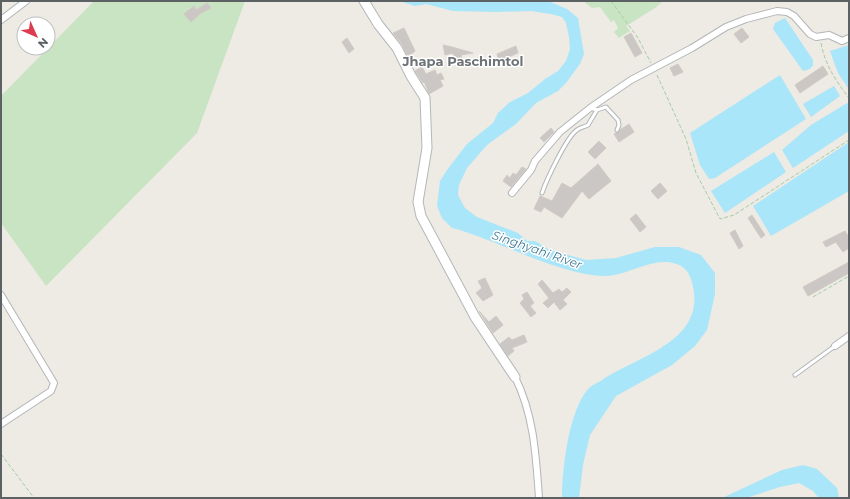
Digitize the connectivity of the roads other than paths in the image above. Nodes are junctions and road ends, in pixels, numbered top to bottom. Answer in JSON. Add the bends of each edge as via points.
{"nodes":[{"id":1,"x":26,"y":1,"type":"edge"},
{"id":2,"x":364,"y":1,"type":"edge"},
{"id":3,"x":1,"y":20,"type":"edge"},
{"id":4,"x":849,"y":38,"type":"edge"},
{"id":5,"x":590,"y":108,"type":"junction"},
{"id":6,"x":597,"y":110,"type":"junction"},
{"id":7,"x":616,"y":130,"type":"dead end"},
{"id":8,"x":512,"y":193,"type":"dead end"},
{"id":9,"x":542,"y":193,"type":"dead end"},
{"id":10,"x":1,"y":295,"type":"edge"},
{"id":11,"x":849,"y":336,"type":"edge"},
{"id":12,"x":834,"y":346,"type":"joint"},
{"id":13,"x":795,"y":375,"type":"dead end"},
{"id":14,"x":515,"y":377,"type":"joint"},
{"id":15,"x":1,"y":424,"type":"edge"},
{"id":16,"x":539,"y":498,"type":"edge"}],
"edges":[{"from":1,"to":3,"type":"street"},
{"from":2,"to":14,"type":"street","via":[[397,48],[425,98],[427,148],[418,202],[421,216],[475,317]]},
{"from":4,"to":5,"type":"street","via":[[842,41],[829,35],[821,37],[810,34],[794,16],[786,12],[777,11],[746,19],[726,27],[631,80]]},
{"from":5,"to":6,"type":"lane"},
{"from":5,"to":8,"type":"street","via":[[560,132]]},
{"from":6,"to":7,"type":"lane","via":[[606,107],[618,120]]},
{"from":6,"to":9,"type":"lane","via":[[588,125],[578,128],[568,139]]},
{"from":10,"to":15,"type":"street","via":[[54,383],[51,391]]},
{"from":11,"to":12,"type":"street"},
{"from":12,"to":13,"type":"lane"},
{"from":14,"to":16,"type":"street","via":[[525,396],[529,412]]}]}
